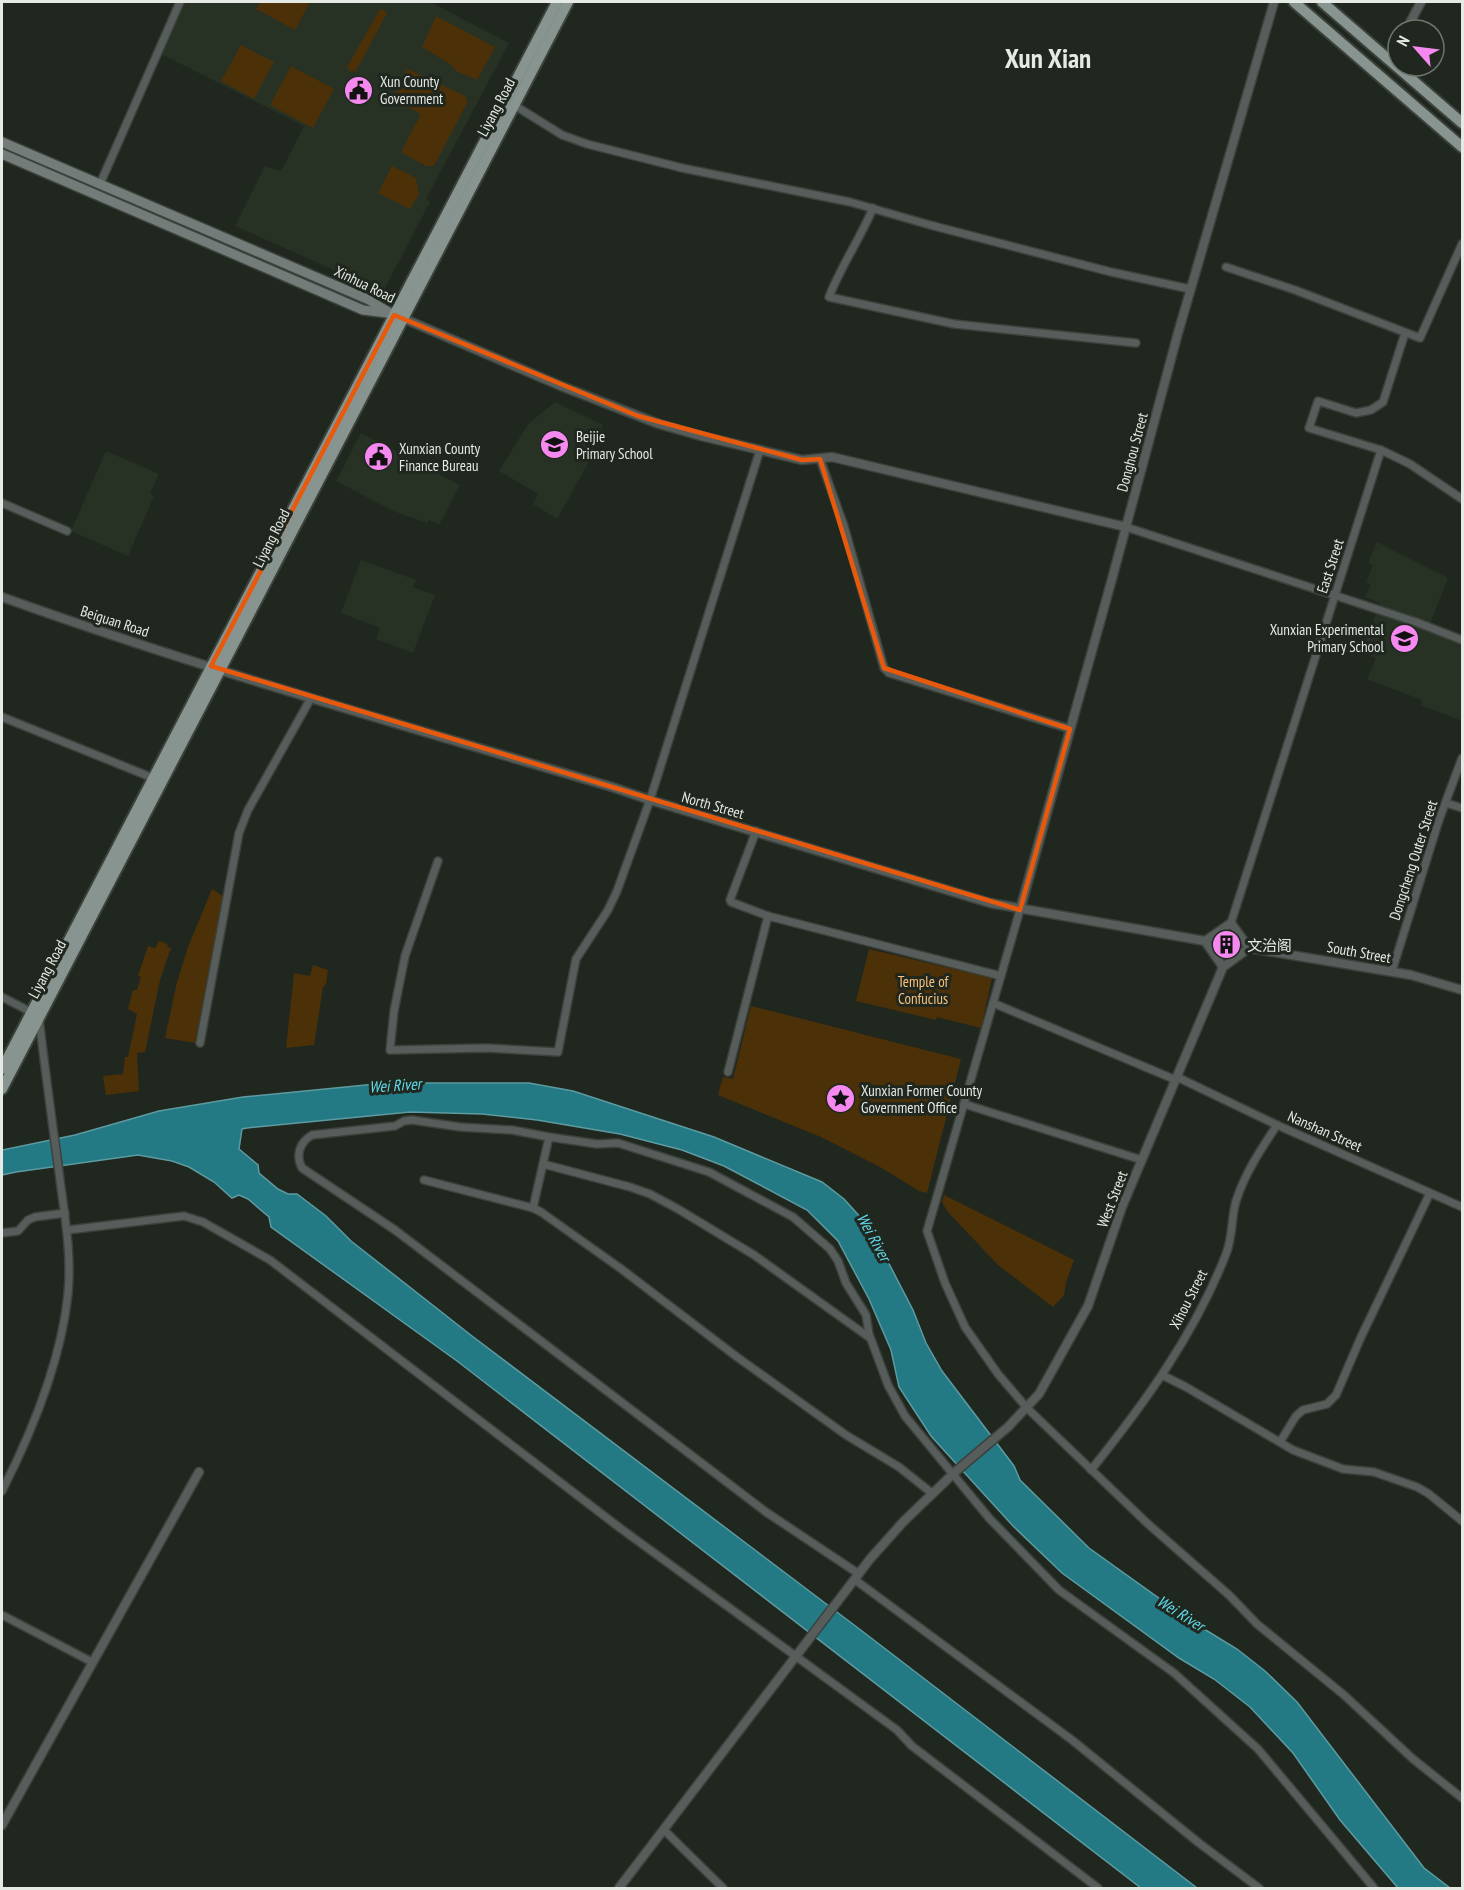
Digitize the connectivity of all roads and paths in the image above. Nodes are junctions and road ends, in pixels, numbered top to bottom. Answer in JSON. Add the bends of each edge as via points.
{"nodes":[{"id":1,"x":180,"y":2,"type":"edge"},
{"id":2,"x":557,"y":2,"type":"edge"},
{"id":3,"x":568,"y":2,"type":"edge"},
{"id":4,"x":1274,"y":2,"type":"edge"},
{"id":5,"x":1294,"y":2,"type":"edge"},
{"id":6,"x":1322,"y":2,"type":"edge"},
{"id":7,"x":1421,"y":2,"type":"edge"},
{"id":8,"x":1412,"y":18,"type":"edge"},
{"id":9,"x":1386,"y":57,"type":"edge"},
{"id":10,"x":1411,"y":78,"type":"edge"},
{"id":11,"x":514,"y":105,"type":"junction"},
{"id":12,"x":1462,"y":123,"type":"edge"},
{"id":13,"x":2,"y":142,"type":"edge"},
{"id":14,"x":1462,"y":147,"type":"edge"},
{"id":15,"x":2,"y":154,"type":"edge"},
{"id":16,"x":100,"y":184,"type":"junction"},
{"id":17,"x":873,"y":208,"type":"junction"},
{"id":18,"x":1462,"y":244,"type":"edge"},
{"id":19,"x":1226,"y":267,"type":"dead end"},
{"id":20,"x":1190,"y":289,"type":"junction"},
{"id":21,"x":398,"y":316,"type":"junction"},
{"id":22,"x":1405,"y":333,"type":"junction"},
{"id":23,"x":1136,"y":343,"type":"dead end"},
{"id":24,"x":760,"y":450,"type":"junction"},
{"id":25,"x":1381,"y":450,"type":"junction"},
{"id":26,"x":820,"y":459,"type":"junction"},
{"id":27,"x":1462,"y":499,"type":"edge"},
{"id":28,"x":2,"y":503,"type":"edge"},
{"id":29,"x":1126,"y":527,"type":"junction"},
{"id":30,"x":67,"y":531,"type":"dead end"},
{"id":31,"x":1335,"y":595,"type":"junction"},
{"id":32,"x":2,"y":597,"type":"edge"},
{"id":33,"x":1462,"y":640,"type":"edge"},
{"id":34,"x":216,"y":667,"type":"junction"},
{"id":35,"x":311,"y":698,"type":"junction"},
{"id":36,"x":2,"y":717,"type":"edge"},
{"id":37,"x":1070,"y":729,"type":"junction"},
{"id":38,"x":1462,"y":758,"type":"edge"},
{"id":39,"x":153,"y":778,"type":"junction"},
{"id":40,"x":650,"y":800,"type":"junction"},
{"id":41,"x":1446,"y":803,"type":"junction"},
{"id":42,"x":1462,"y":808,"type":"edge"},
{"id":43,"x":756,"y":831,"type":"junction"},
{"id":44,"x":438,"y":861,"type":"dead end"},
{"id":45,"x":1020,"y":910,"type":"junction"},
{"id":46,"x":768,"y":916,"type":"junction"},
{"id":47,"x":1231,"y":923,"type":"junction"},
{"id":48,"x":1205,"y":941,"type":"junction"},
{"id":49,"x":1249,"y":948,"type":"junction"},
{"id":50,"x":1223,"y":967,"type":"junction"},
{"id":51,"x":1392,"y":972,"type":"junction"},
{"id":52,"x":1001,"y":976,"type":"junction"},
{"id":53,"x":1462,"y":990,"type":"edge"},
{"id":54,"x":2,"y":997,"type":"edge"},
{"id":55,"x":993,"y":1003,"type":"junction"},
{"id":56,"x":35,"y":1015,"type":"junction"},
{"id":57,"x":200,"y":1042,"type":"dead end"},
{"id":58,"x":2,"y":1069,"type":"edge"},
{"id":59,"x":728,"y":1072,"type":"dead end"},
{"id":60,"x":1177,"y":1078,"type":"junction"},
{"id":61,"x":2,"y":1089,"type":"edge"},
{"id":62,"x":964,"y":1104,"type":"junction"},
{"id":63,"x":1277,"y":1125,"type":"junction"},
{"id":64,"x":549,"y":1137,"type":"junction"},
{"id":65,"x":1142,"y":1160,"type":"junction"},
{"id":66,"x":543,"y":1164,"type":"junction"},
{"id":67,"x":424,"y":1180,"type":"dead end"},
{"id":68,"x":1431,"y":1193,"type":"junction"},
{"id":69,"x":1462,"y":1207,"type":"edge"},
{"id":70,"x":533,"y":1208,"type":"junction"},
{"id":71,"x":65,"y":1213,"type":"junction"},
{"id":72,"x":68,"y":1230,"type":"junction"},
{"id":73,"x":2,"y":1233,"type":"edge"},
{"id":74,"x":870,"y":1338,"type":"junction"},
{"id":75,"x":1162,"y":1375,"type":"junction"},
{"id":76,"x":1027,"y":1408,"type":"junction"},
{"id":77,"x":1280,"y":1442,"type":"junction"},
{"id":78,"x":1091,"y":1470,"type":"junction"},
{"id":79,"x":199,"y":1472,"type":"dead end"},
{"id":80,"x":954,"y":1473,"type":"junction"},
{"id":81,"x":2,"y":1491,"type":"edge"},
{"id":82,"x":933,"y":1494,"type":"junction"},
{"id":83,"x":1462,"y":1521,"type":"edge"},
{"id":84,"x":858,"y":1578,"type":"junction"},
{"id":85,"x":2,"y":1615,"type":"edge"},
{"id":86,"x":797,"y":1656,"type":"junction"},
{"id":87,"x":92,"y":1662,"type":"junction"},
{"id":88,"x":1462,"y":1798,"type":"edge"},
{"id":89,"x":2,"y":1824,"type":"edge"},
{"id":90,"x":664,"y":1830,"type":"junction"},
{"id":91,"x":619,"y":1888,"type":"edge"},
{"id":92,"x":723,"y":1888,"type":"edge"},
{"id":93,"x":1098,"y":1888,"type":"edge"},
{"id":94,"x":1259,"y":1888,"type":"edge"},
{"id":95,"x":1374,"y":1888,"type":"edge"}],
"edges":[{"from":1,"to":16,"type":"street"},
{"from":2,"to":21,"type":"main road","name":"Liyang Road"},
{"from":3,"to":11,"type":"main road","name":"Liyang Road"},
{"from":4,"to":20,"type":"street","name":"Donghou Street"},
{"from":5,"to":14,"type":"main road"},
{"from":6,"to":9,"type":"main road"},
{"from":7,"to":8,"type":"street"},
{"from":10,"to":12,"type":"main road"},
{"from":11,"to":17,"type":"street","via":[[572,139],[682,168]]},
{"from":11,"to":21,"type":"main road","name":"Liyang Road"},
{"from":13,"to":16,"type":"main road","name":"Xinhua Road"},
{"from":15,"to":21,"type":"main road","name":"Xinhua Road","via":[[363,309]]},
{"from":16,"to":21,"type":"main road","name":"Xinhua Road","via":[[368,299]]},
{"from":17,"to":20,"type":"street"},
{"from":17,"to":23,"type":"street","via":[[829,297],[954,324]]},
{"from":18,"to":22,"type":"street","via":[[1420,338]]},
{"from":19,"to":22,"type":"street"},
{"from":20,"to":29,"type":"street","name":"Donghou Street"},
{"from":21,"to":24,"type":"street","via":[[638,416]]},
{"from":21,"to":34,"type":"main road","name":"Liyang Road"},
{"from":22,"to":25,"type":"street","via":[[1383,402],[1356,413],[1318,401],[1309,428]]},
{"from":24,"to":26,"type":"street","via":[[802,460]]},
{"from":24,"to":40,"type":"street"},
{"from":25,"to":27,"type":"street","via":[[1410,464]]},
{"from":25,"to":31,"type":"street","name":"East Street"},
{"from":26,"to":29,"type":"street","via":[[832,457]]},
{"from":26,"to":37,"type":"street","via":[[844,526],[884,668],[889,673]]},
{"from":28,"to":30,"type":"street"},
{"from":29,"to":31,"type":"street"},
{"from":29,"to":37,"type":"street","name":"Donghou Street"},
{"from":31,"to":33,"type":"street"},
{"from":31,"to":47,"type":"street","name":"East Street"},
{"from":32,"to":34,"type":"street","name":"Beiguan Road"},
{"from":34,"to":35,"type":"street","name":"North Street"},
{"from":34,"to":39,"type":"main road","name":"Liyang Road"},
{"from":34,"to":56,"type":"main road","name":"Liyang Road"},
{"from":35,"to":40,"type":"street","name":"North Street"},
{"from":35,"to":57,"type":"street","via":[[239,833]]},
{"from":36,"to":39,"type":"street"},
{"from":37,"to":45,"type":"street","name":"Donghou Street"},
{"from":38,"to":41,"type":"street","name":"Dongcheng Outer Street"},
{"from":39,"to":56,"type":"main road","name":"Liyang Road"},
{"from":40,"to":43,"type":"street","name":"North Street"},
{"from":40,"to":44,"type":"street","via":[[617,891],[576,959],[558,1052],[486,1048],[390,1050],[405,956]]},
{"from":41,"to":42,"type":"street"},
{"from":41,"to":51,"type":"street","name":"Dongcheng Outer Street"},
{"from":43,"to":45,"type":"street","name":"North Street"},
{"from":43,"to":46,"type":"street","via":[[730,900]]},
{"from":45,"to":48,"type":"street","name":"North Street"},
{"from":45,"to":52,"type":"street"},
{"from":46,"to":52,"type":"street"},
{"from":46,"to":59,"type":"street"},
{"from":47,"to":48,"type":"street"},
{"from":47,"to":49,"type":"street"},
{"from":48,"to":50,"type":"street"},
{"from":49,"to":50,"type":"street"},
{"from":49,"to":51,"type":"street","name":"South Street"},
{"from":50,"to":60,"type":"street","name":"West Street"},
{"from":51,"to":53,"type":"street","name":"South Street"},
{"from":52,"to":55,"type":"street"},
{"from":54,"to":56,"type":"street"},
{"from":55,"to":60,"type":"street","name":"Nanshan Street"},
{"from":55,"to":62,"type":"street"},
{"from":56,"to":58,"type":"main road","name":"Liyang Road"},
{"from":56,"to":61,"type":"main road","name":"Liyang Road"},
{"from":56,"to":71,"type":"street"},
{"from":60,"to":63,"type":"street","name":"Nanshan Street"},
{"from":60,"to":65,"type":"street","name":"West Street"},
{"from":62,"to":65,"type":"street"},
{"from":62,"to":76,"type":"street","via":[[927,1231],[929,1241],[965,1327]]},
{"from":63,"to":68,"type":"street","name":"Nanshan Street"},
{"from":63,"to":75,"type":"street","name":"Xihou Street","via":[[1244,1181],[1226,1254]]},
{"from":64,"to":66,"type":"street"},
{"from":64,"to":74,"type":"street","via":[[618,1143],[654,1153],[709,1172],[793,1217],[838,1261],[846,1283],[866,1315]]},
{"from":64,"to":84,"type":"street","via":[[404,1121],[395,1126],[312,1135],[299,1150],[299,1162]]},
{"from":65,"to":76,"type":"street","name":"West Street","via":[[1088,1306],[1039,1394]]},
{"from":66,"to":70,"type":"street"},
{"from":66,"to":74,"type":"street","via":[[650,1194],[754,1255]]},
{"from":67,"to":70,"type":"street"},
{"from":68,"to":69,"type":"street","name":"Nanshan Street"},
{"from":68,"to":77,"type":"street","via":[[1336,1395],[1328,1404],[1304,1410]]},
{"from":70,"to":82,"type":"street"},
{"from":71,"to":72,"type":"street"},
{"from":71,"to":73,"type":"street","via":[[35,1216],[18,1231]]},
{"from":72,"to":81,"type":"street","via":[[68,1294],[62,1331],[43,1400]]},
{"from":72,"to":86,"type":"street","via":[[184,1216],[203,1222],[260,1254],[620,1528]]},
{"from":74,"to":80,"type":"street","via":[[905,1416]]},
{"from":75,"to":77,"type":"street"},
{"from":75,"to":78,"type":"street","name":"Xihou Street"},
{"from":76,"to":78,"type":"street"},
{"from":76,"to":80,"type":"street","name":"West Street"},
{"from":77,"to":83,"type":"street","via":[[1343,1469],[1374,1472],[1417,1487]]},
{"from":78,"to":88,"type":"street","via":[[1257,1624]]},
{"from":79,"to":87,"type":"street"},
{"from":80,"to":82,"type":"street","name":"West Street"},
{"from":80,"to":95,"type":"street","via":[[989,1518],[1059,1590],[1174,1673],[1258,1749]]},
{"from":82,"to":84,"type":"street","name":"West Street","via":[[903,1522]]},
{"from":84,"to":86,"type":"street","name":"West Street"},
{"from":84,"to":94,"type":"street"},
{"from":85,"to":87,"type":"street"},
{"from":86,"to":90,"type":"street","name":"West Street"},
{"from":86,"to":93,"type":"street"},
{"from":87,"to":89,"type":"street"},
{"from":90,"to":91,"type":"street","name":"West Street"},
{"from":90,"to":92,"type":"street"}]}
